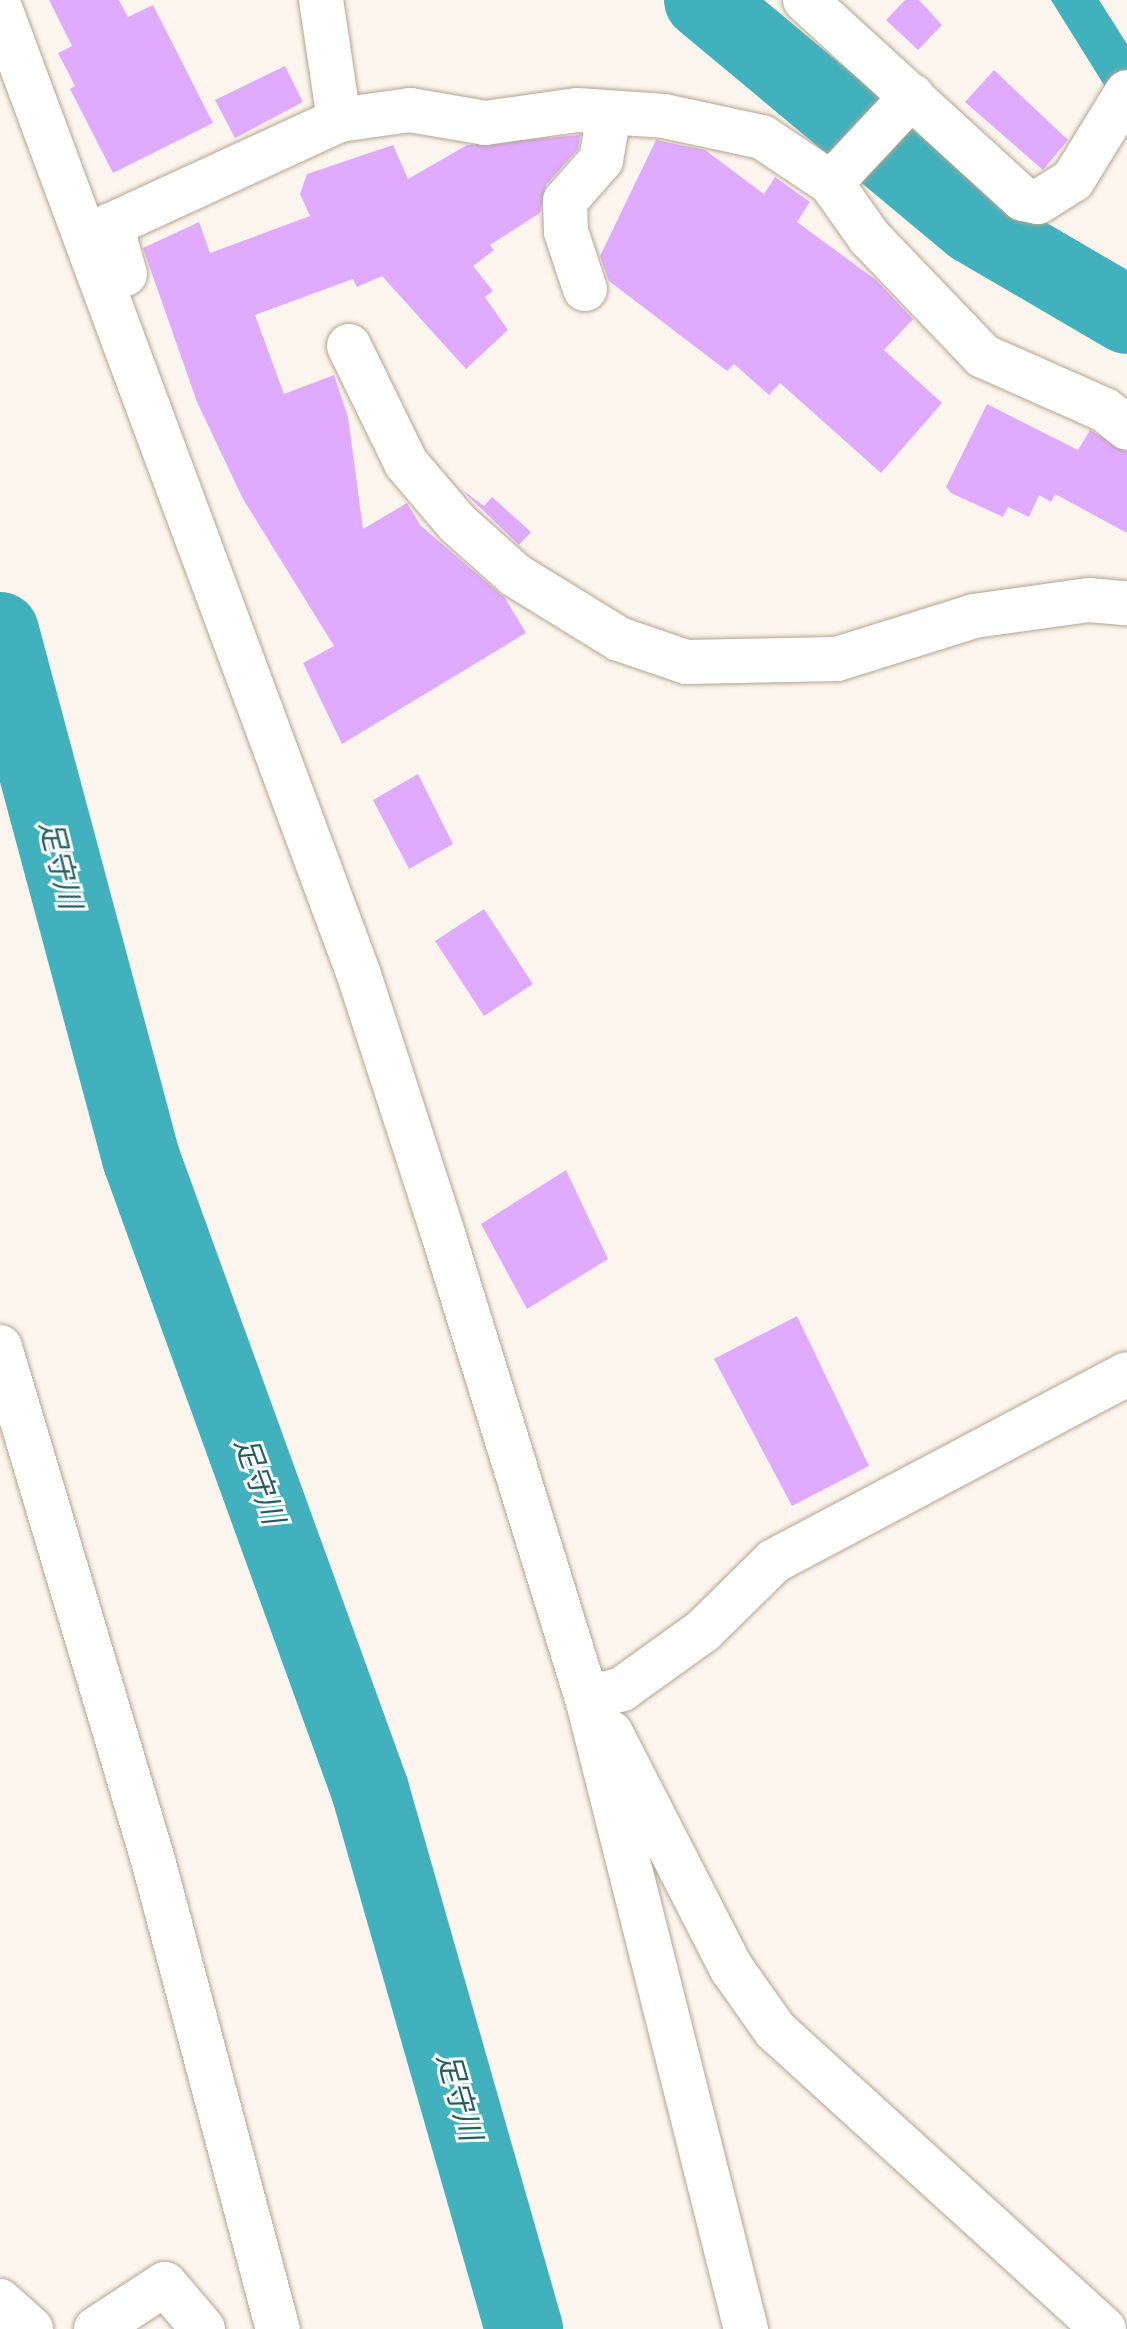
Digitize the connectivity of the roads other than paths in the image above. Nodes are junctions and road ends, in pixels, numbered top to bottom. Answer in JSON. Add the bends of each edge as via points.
{"nodes":[{"id":1,"x":321,"y":0,"type":"edge"},
{"id":2,"x":805,"y":0,"type":"edge"},
{"id":3,"x":0,"y":8,"type":"edge"},
{"id":4,"x":1122,"y":96,"type":"edge"},
{"id":5,"x":906,"y":103,"type":"junction"},
{"id":6,"x":609,"y":113,"type":"junction"},
{"id":7,"x":339,"y":120,"type":"junction"},
{"id":8,"x":837,"y":177,"type":"junction"},
{"id":9,"x":585,"y":289,"type":"dead end"},
{"id":10,"x":349,"y":346,"type":"dead end"},
{"id":11,"x":142,"y":378,"type":"junction"},
{"id":12,"x":1127,"y":428,"type":"edge"},
{"id":13,"x":1127,"y":603,"type":"edge"},
{"id":14,"x":0,"y":1347,"type":"edge"},
{"id":15,"x":1127,"y":1374,"type":"edge"},
{"id":16,"x":587,"y":1698,"type":"junction"},
{"id":17,"x":0,"y":2301,"type":"edge"},
{"id":18,"x":31,"y":2329,"type":"edge"},
{"id":19,"x":96,"y":2329,"type":"edge"},
{"id":20,"x":203,"y":2329,"type":"edge"},
{"id":21,"x":278,"y":2329,"type":"edge"},
{"id":22,"x":746,"y":2329,"type":"edge"},
{"id":23,"x":1104,"y":2329,"type":"edge"}],
"edges":[{"from":1,"to":7,"type":"street"},
{"from":2,"to":5,"type":"street"},
{"from":3,"to":11,"type":"street"},
{"from":4,"to":5,"type":"street","via":[[1073,180],[1038,202],[1023,199]]},
{"from":5,"to":8,"type":"street"},
{"from":6,"to":7,"type":"street","via":[[485,123],[389,110]]},
{"from":6,"to":8,"type":"street","via":[[762,137]]},
{"from":6,"to":9,"type":"street","via":[[601,160],[565,201],[566,232]]},
{"from":7,"to":11,"type":"street","via":[[111,225],[141,331]]},
{"from":8,"to":12,"type":"street","via":[[870,238],[983,356],[1105,410]]},
{"from":10,"to":13,"type":"street","via":[[406,463],[458,524],[515,575],[619,639],[686,662],[837,659],[974,616],[1089,600]]},
{"from":11,"to":16,"type":"street","via":[[359,975]]},
{"from":14,"to":21,"type":"street","via":[[153,1860]]},
{"from":15,"to":16,"type":"street","via":[[774,1561],[704,1630],[622,1689]]},
{"from":16,"to":22,"type":"street"},
{"from":16,"to":23,"type":"street","via":[[630,1763],[732,1969],[775,2030]]},
{"from":17,"to":18,"type":"street"},
{"from":19,"to":20,"type":"street","via":[[165,2284]]}]}
